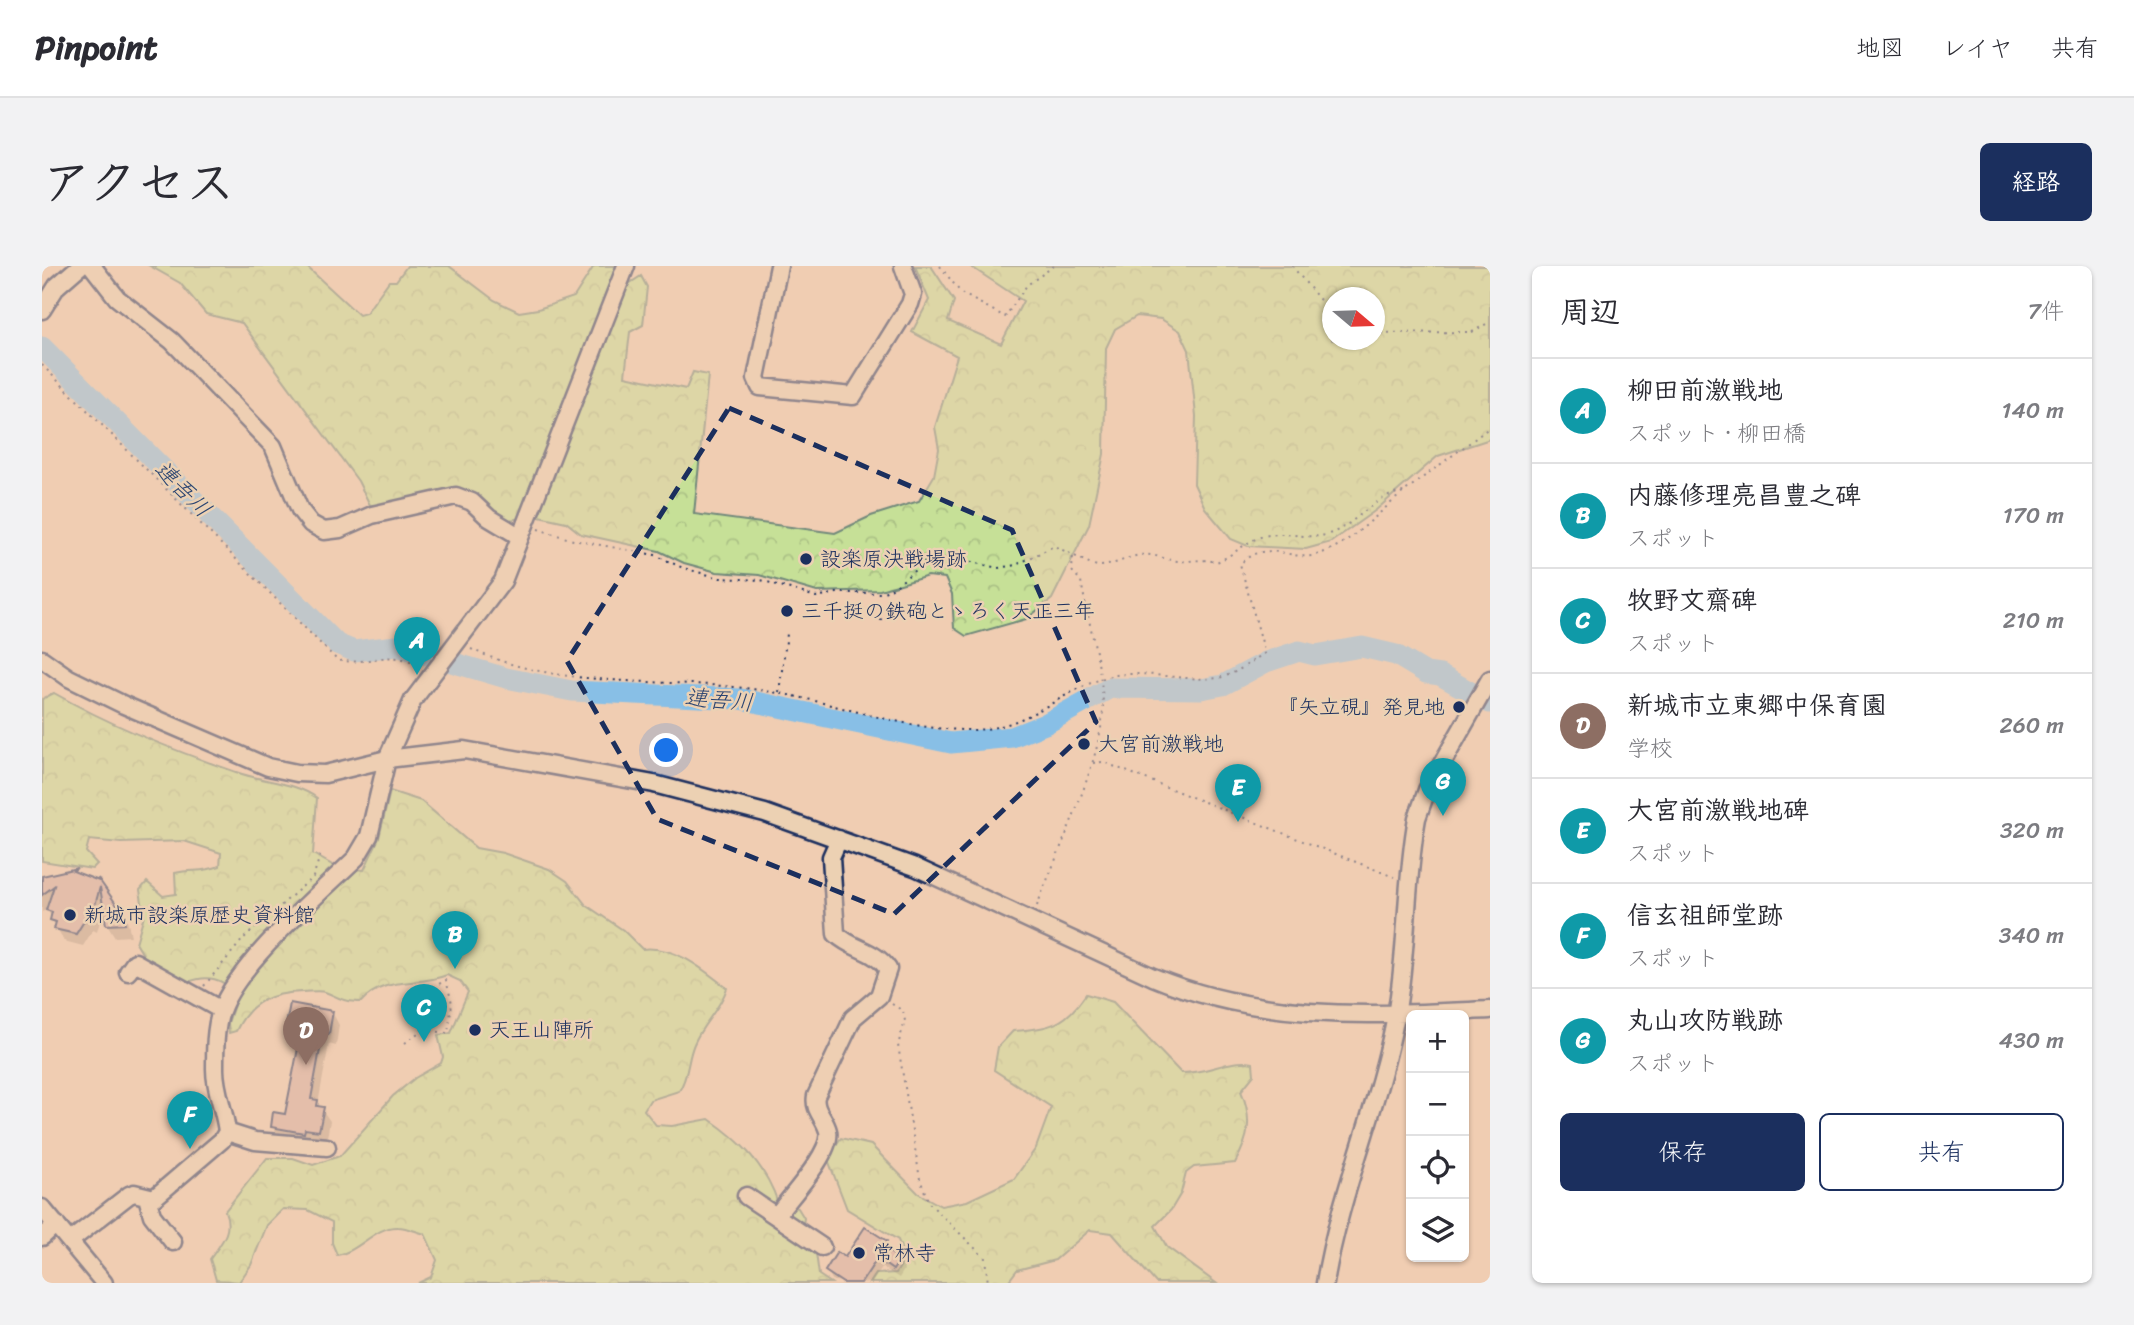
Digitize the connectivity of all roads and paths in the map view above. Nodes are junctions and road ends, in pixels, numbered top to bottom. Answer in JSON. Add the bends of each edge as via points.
{"nodes":[{"id":1,"x":80,"y":266,"type":"edge"},
{"id":2,"x":92,"y":266,"type":"edge"},
{"id":3,"x":626,"y":266,"type":"edge"},
{"id":4,"x":779,"y":266,"type":"edge"},
{"id":5,"x":902,"y":266,"type":"edge"},
{"id":6,"x":940,"y":266,"type":"edge"},
{"id":7,"x":1054,"y":266,"type":"edge"},
{"id":8,"x":1292,"y":266,"type":"edge"},
{"id":9,"x":1322,"y":302,"type":"edge"},
{"id":10,"x":42,"y":310,"type":"edge"},
{"id":11,"x":1490,"y":322,"type":"edge"},
{"id":12,"x":1385,"y":333,"type":"edge"},
{"id":13,"x":42,"y":365,"type":"edge"},
{"id":14,"x":1490,"y":427,"type":"edge"},
{"id":15,"x":1404,"y":492,"type":"junction"},
{"id":16,"x":521,"y":530,"type":"junction"},
{"id":17,"x":1074,"y":552,"type":"junction"},
{"id":18,"x":896,"y":614,"type":"dead end"},
{"id":19,"x":880,"y":620,"type":"dead end"},
{"id":20,"x":787,"y":634,"type":"dead end"},
{"id":21,"x":456,"y":643,"type":"junction"},
{"id":22,"x":42,"y":659,"type":"edge"},
{"id":23,"x":434,"y":673,"type":"junction"},
{"id":24,"x":1100,"y":681,"type":"junction"},
{"id":25,"x":1487,"y":685,"type":"edge"},
{"id":26,"x":779,"y":693,"type":"junction"},
{"id":27,"x":387,"y":759,"type":"junction"},
{"id":28,"x":1091,"y":763,"type":"junction"},
{"id":29,"x":839,"y":839,"type":"junction"},
{"id":30,"x":321,"y":853,"type":"dead end"},
{"id":31,"x":1409,"y":880,"type":"junction"},
{"id":32,"x":1031,"y":921,"type":"junction"},
{"id":33,"x":128,"y":972,"type":"dead end"},
{"id":34,"x":879,"y":996,"type":"junction"},
{"id":35,"x":197,"y":997,"type":"junction"},
{"id":36,"x":221,"y":1010,"type":"junction"},
{"id":37,"x":1490,"y":1010,"type":"edge"},
{"id":38,"x":1396,"y":1014,"type":"junction"},
{"id":39,"x":422,"y":1030,"type":"junction"},
{"id":40,"x":405,"y":1043,"type":"dead end"},
{"id":41,"x":227,"y":1132,"type":"junction"},
{"id":42,"x":327,"y":1147,"type":"dead end"},
{"id":43,"x":746,"y":1196,"type":"dead end"},
{"id":44,"x":147,"y":1197,"type":"junction"},
{"id":45,"x":42,"y":1208,"type":"edge"},
{"id":46,"x":776,"y":1214,"type":"junction"},
{"id":47,"x":56,"y":1224,"type":"junction"},
{"id":48,"x":42,"y":1237,"type":"edge"},
{"id":49,"x":70,"y":1241,"type":"junction"},
{"id":50,"x":173,"y":1242,"type":"dead end"},
{"id":51,"x":822,"y":1247,"type":"dead end"},
{"id":52,"x":104,"y":1283,"type":"edge"},
{"id":53,"x":988,"y":1283,"type":"edge"},
{"id":54,"x":1325,"y":1283,"type":"edge"}],
"edges":[{"from":1,"to":10,"type":"street","via":[[57,286]]},
{"from":2,"to":16,"type":"street","via":[[117,298],[172,341],[273,446],[300,510],[311,524],[324,531],[340,529],[372,514],[456,496],[472,502],[489,518]]},
{"from":3,"to":16,"type":"street"},
{"from":4,"to":5,"type":"street","via":[[756,378],[760,387],[853,396],[910,304],[913,294]]},
{"from":6,"to":7,"type":"path","via":[[961,293],[1005,317],[1027,285]]},
{"from":8,"to":9,"type":"path"},
{"from":11,"to":12,"type":"path","via":[[1472,332]]},
{"from":13,"to":23,"type":"path","via":[[337,660],[353,663],[398,656]]},
{"from":14,"to":15,"type":"path"},
{"from":15,"to":17,"type":"path","via":[[1384,498],[1335,532],[1315,538],[1268,535],[1249,540],[1216,562],[1137,555],[1123,563],[1095,566]]},
{"from":15,"to":24,"type":"path","via":[[1350,538],[1318,555],[1274,550],[1240,564],[1265,653],[1238,670],[1220,678],[1132,676]]},
{"from":16,"to":17,"type":"path","via":[[656,555],[720,578],[761,580],[816,597],[882,593],[929,559],[955,558],[998,568],[1016,565],[1054,546]]},
{"from":16,"to":21,"type":"street","via":[[499,589]]},
{"from":17,"to":24,"type":"path","via":[[1072,571],[1081,581]]},
{"from":18,"to":19,"type":"path"},
{"from":20,"to":26,"type":"path"},
{"from":21,"to":23,"type":"street"},
{"from":21,"to":26,"type":"path","via":[[522,667],[569,677]]},
{"from":22,"to":27,"type":"street","via":[[102,694],[268,767],[325,774]]},
{"from":23,"to":27,"type":"street","via":[[413,700]]},
{"from":24,"to":26,"type":"path","via":[[1018,722],[965,730],[928,727]]},
{"from":24,"to":28,"type":"path","via":[[1103,704]]},
{"from":25,"to":31,"type":"street","via":[[1427,790],[1417,818]]},
{"from":27,"to":29,"type":"street","via":[[464,750],[500,754],[704,796]]},
{"from":27,"to":36,"type":"street","via":[[366,844],[258,957]]},
{"from":28,"to":31,"type":"path","via":[[1103,762]]},
{"from":28,"to":32,"type":"path"},
{"from":29,"to":32,"type":"street","via":[[915,867]]},
{"from":29,"to":34,"type":"street","via":[[831,857],[834,928],[843,941],[877,956],[888,969]]},
{"from":30,"to":35,"type":"path","via":[[313,877],[244,938]]},
{"from":31,"to":38,"type":"street"},
{"from":32,"to":38,"type":"street","via":[[1191,993],[1225,1002],[1307,1014]]},
{"from":33,"to":35,"type":"street","via":[[135,962]]},
{"from":34,"to":46,"type":"street","via":[[853,1018],[816,1096],[814,1104],[828,1130],[824,1151]]},
{"from":34,"to":53,"type":"path","via":[[903,1011],[898,1045],[920,1179],[929,1203],[985,1258]]},
{"from":35,"to":36,"type":"street"},
{"from":36,"to":41,"type":"street","via":[[215,1071]]},
{"from":37,"to":38,"type":"street"},
{"from":38,"to":54,"type":"street","via":[[1334,1235]]},
{"from":39,"to":39,"type":"path","via":[[423,993],[446,980],[452,1003],[448,1032]]},
{"from":39,"to":40,"type":"path"},
{"from":41,"to":42,"type":"street","via":[[255,1141]]},
{"from":41,"to":44,"type":"street","via":[[154,1198]]},
{"from":43,"to":46,"type":"street"},
{"from":44,"to":49,"type":"street","via":[[129,1195]]},
{"from":44,"to":50,"type":"street","via":[[152,1215]]},
{"from":45,"to":47,"type":"street"},
{"from":46,"to":51,"type":"street"},
{"from":47,"to":48,"type":"street"},
{"from":47,"to":49,"type":"street"},
{"from":49,"to":52,"type":"street"}]}
